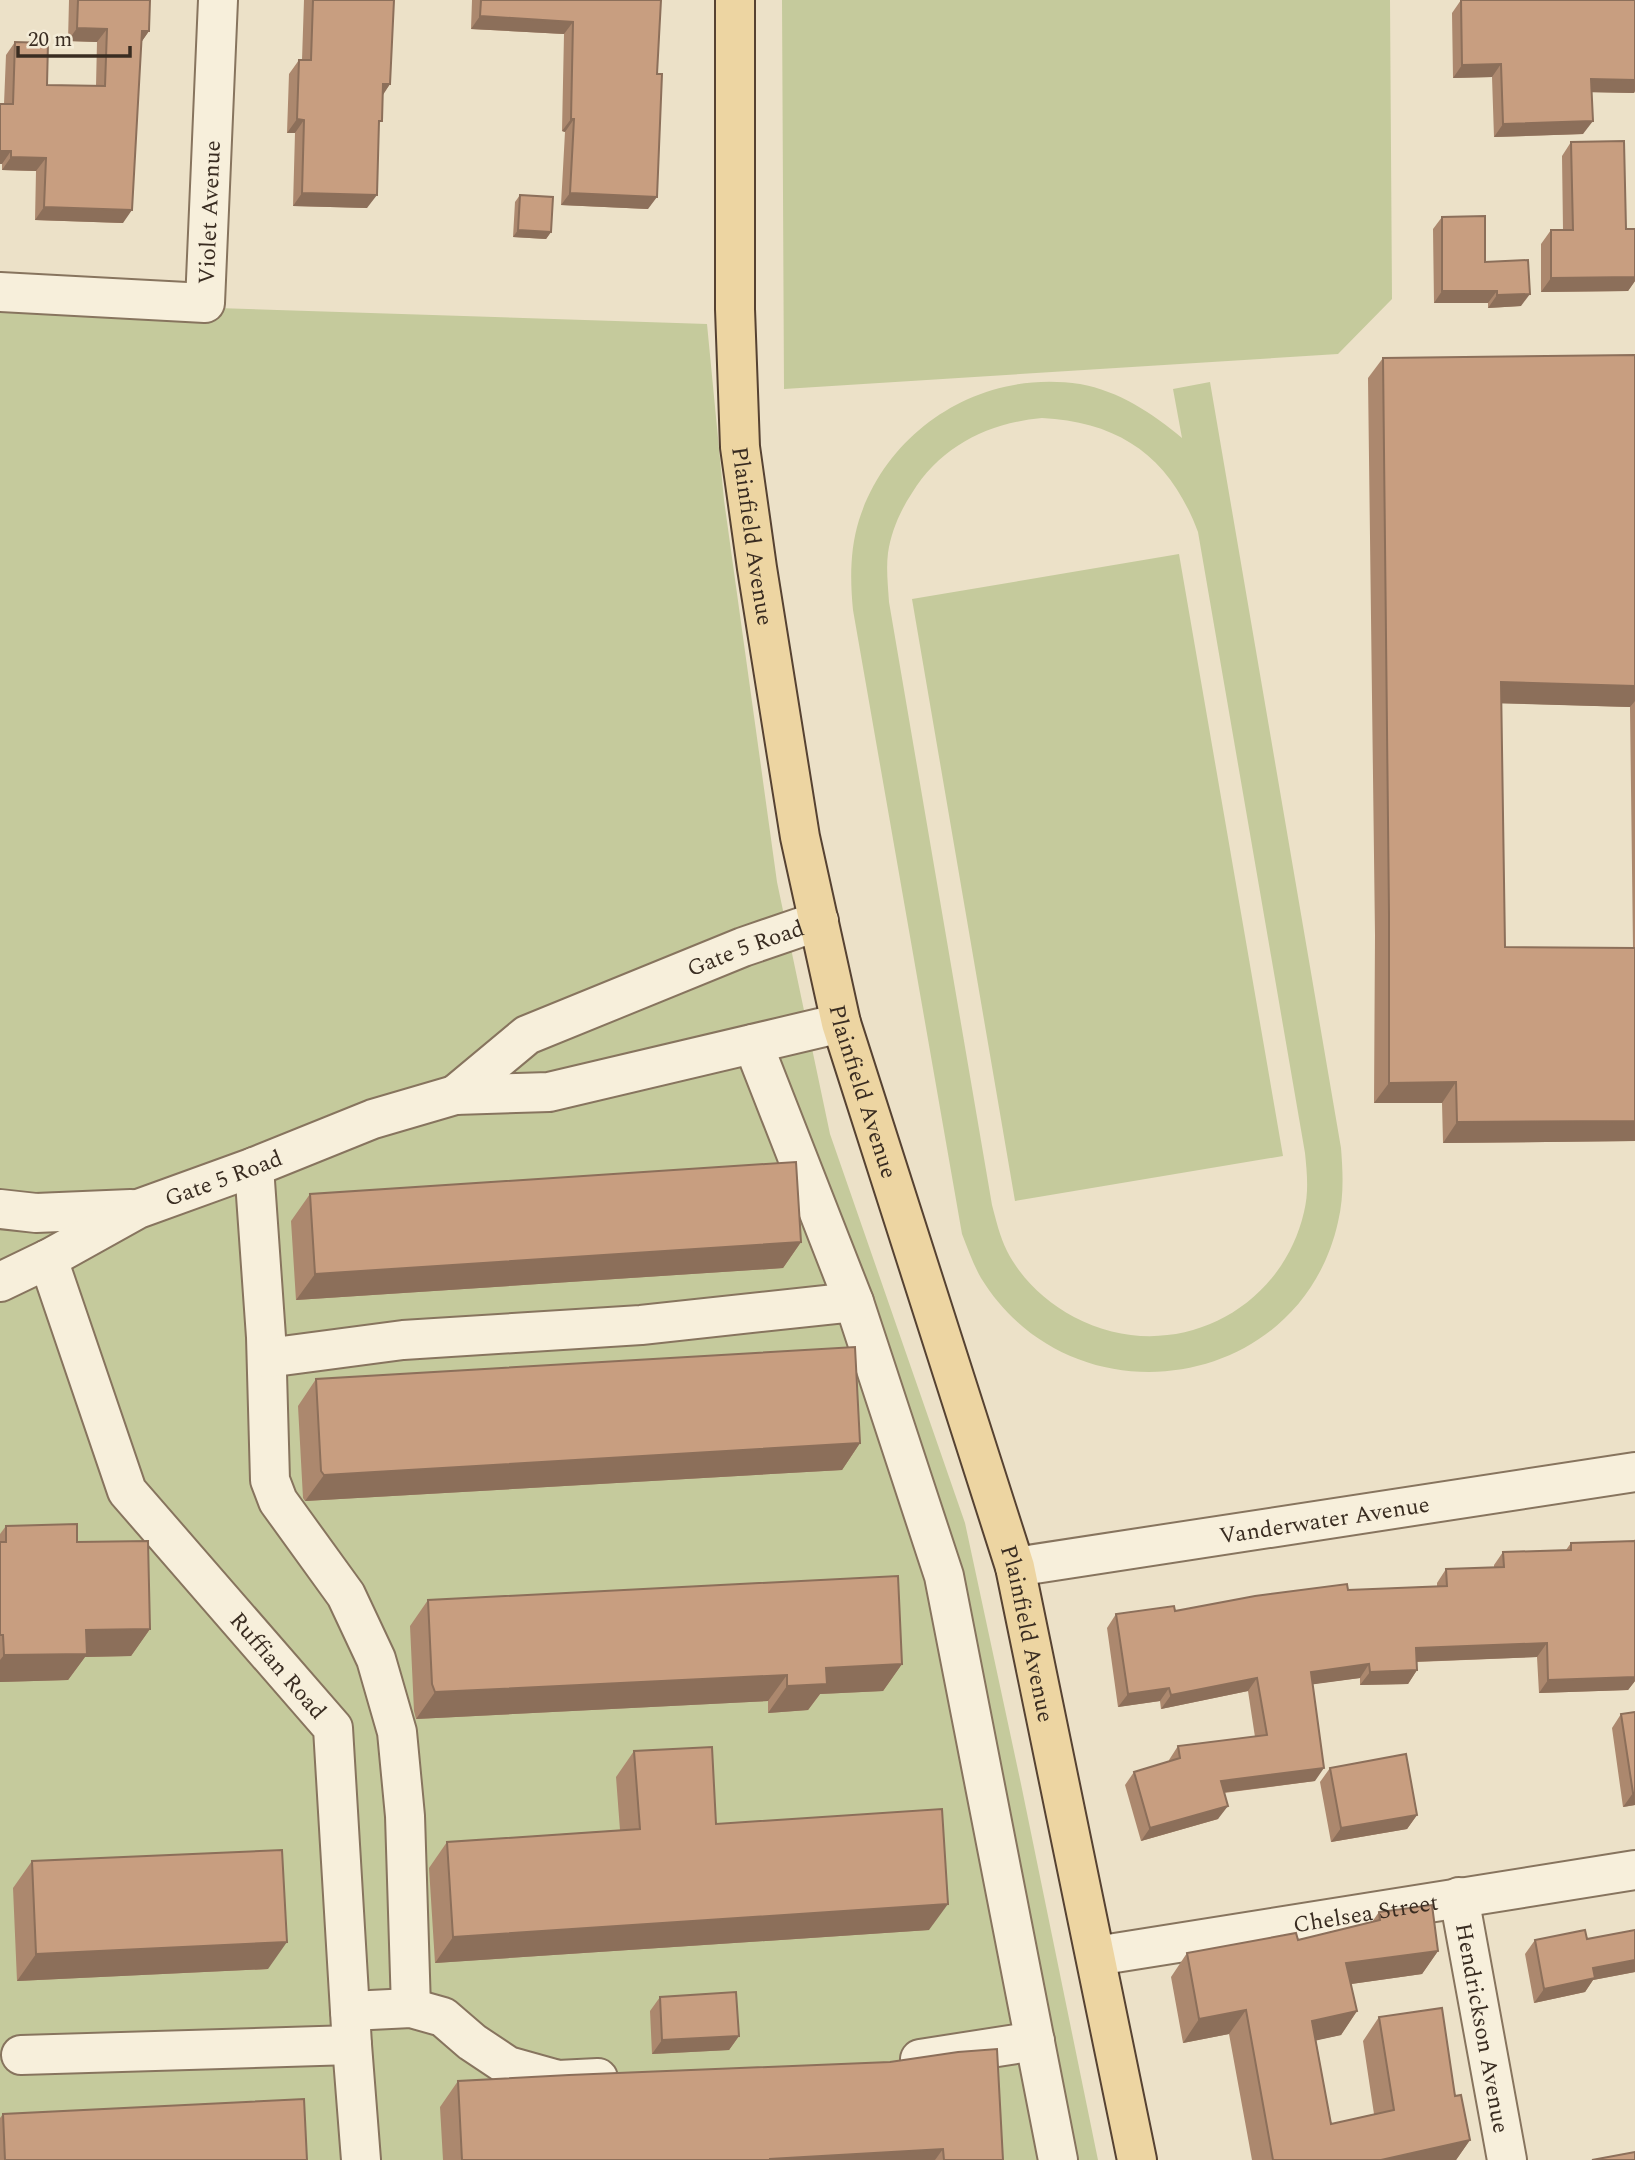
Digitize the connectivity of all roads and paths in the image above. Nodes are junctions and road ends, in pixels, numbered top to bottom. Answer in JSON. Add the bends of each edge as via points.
{"nodes":[{"id":1,"x":218,"y":0,"type":"edge"},
{"id":2,"x":734,"y":0,"type":"edge"},
{"id":3,"x":0,"y":292,"type":"edge"},
{"id":4,"x":819,"y":921,"type":"junction"},
{"id":5,"x":841,"y":1023,"type":"junction"},
{"id":6,"x":753,"y":1044,"type":"junction"},
{"id":7,"x":455,"y":1095,"type":"junction"},
{"id":8,"x":254,"y":1167,"type":"junction"},
{"id":9,"x":0,"y":1209,"type":"edge"},
{"id":10,"x":138,"y":1209,"type":"junction"},
{"id":11,"x":48,"y":1259,"type":"junction"},
{"id":12,"x":0,"y":1282,"type":"edge"},
{"id":13,"x":854,"y":1302,"type":"junction"},
{"id":14,"x":267,"y":1357,"type":"junction"},
{"id":15,"x":1635,"y":1472,"type":"edge"},
{"id":16,"x":1015,"y":1567,"type":"junction"},
{"id":17,"x":1635,"y":1870,"type":"edge"},
{"id":18,"x":1459,"y":1897,"type":"junction"},
{"id":19,"x":1096,"y":1956,"type":"junction"},
{"id":20,"x":411,"y":2008,"type":"junction"},
{"id":21,"x":351,"y":2028,"type":"junction"},
{"id":22,"x":1035,"y":2041,"type":"junction"},
{"id":23,"x":21,"y":2055,"type":"dead end"},
{"id":24,"x":884,"y":2064,"type":"edge"},
{"id":25,"x":626,"y":2077,"type":"edge"},
{"id":26,"x":361,"y":2160,"type":"edge"},
{"id":27,"x":1058,"y":2160,"type":"edge"},
{"id":28,"x":1137,"y":2160,"type":"edge"},
{"id":29,"x":1507,"y":2160,"type":"edge"}],
"edges":[{"from":1,"to":3,"type":"street","name":"Violet Avenue","via":[[205,303]]},
{"from":2,"to":4,"type":"main road","name":"Plainfield Avenue","via":[[740,447],[796,811]]},
{"from":4,"to":5,"type":"main road","name":"Plainfield Avenue"},
{"from":4,"to":7,"type":"street","name":"Gate 5 Road","via":[[527,1035]]},
{"from":5,"to":6,"type":"street","name":"Gate 5 Road"},
{"from":5,"to":16,"type":"main road","name":"Plainfield Avenue"},
{"from":6,"to":7,"type":"street","name":"Gate 5 Road","via":[[549,1091]]},
{"from":6,"to":13,"type":"street"},
{"from":7,"to":8,"type":"street","name":"Gate 5 Road","via":[[373,1119]]},
{"from":8,"to":10,"type":"street","name":"Gate 5 Road"},
{"from":8,"to":14,"type":"street"},
{"from":9,"to":10,"type":"street","via":[[36,1213]]},
{"from":10,"to":11,"type":"street","name":"Gate 5 Road"},
{"from":11,"to":12,"type":"street","name":"Gate 5 Road"},
{"from":11,"to":21,"type":"street","name":"Ruffian Road","via":[[127,1491],[333,1728]]},
{"from":13,"to":14,"type":"street","via":[[641,1325],[403,1340]]},
{"from":13,"to":22,"type":"street","via":[[944,1576]]},
{"from":14,"to":20,"type":"street","via":[[270,1480],[278,1502],[346,1595],[376,1659],[397,1732],[405,1816]]},
{"from":15,"to":16,"type":"street","name":"Vanderwater Avenue"},
{"from":16,"to":19,"type":"main road","name":"Plainfield Avenue"},
{"from":17,"to":18,"type":"street","name":"Chelsea Street"},
{"from":18,"to":19,"type":"street","name":"Chelsea Street"},
{"from":18,"to":29,"type":"street","name":"Hendrickson Avenue"},
{"from":19,"to":28,"type":"main road","name":"Plainfield Avenue"},
{"from":20,"to":21,"type":"street"},
{"from":20,"to":25,"type":"street","via":[[443,2017],[508,2066],[558,2080]]},
{"from":21,"to":23,"type":"street"},
{"from":21,"to":26,"type":"street","name":"Ruffian Road"},
{"from":22,"to":24,"type":"street"},
{"from":22,"to":27,"type":"street"}]}
